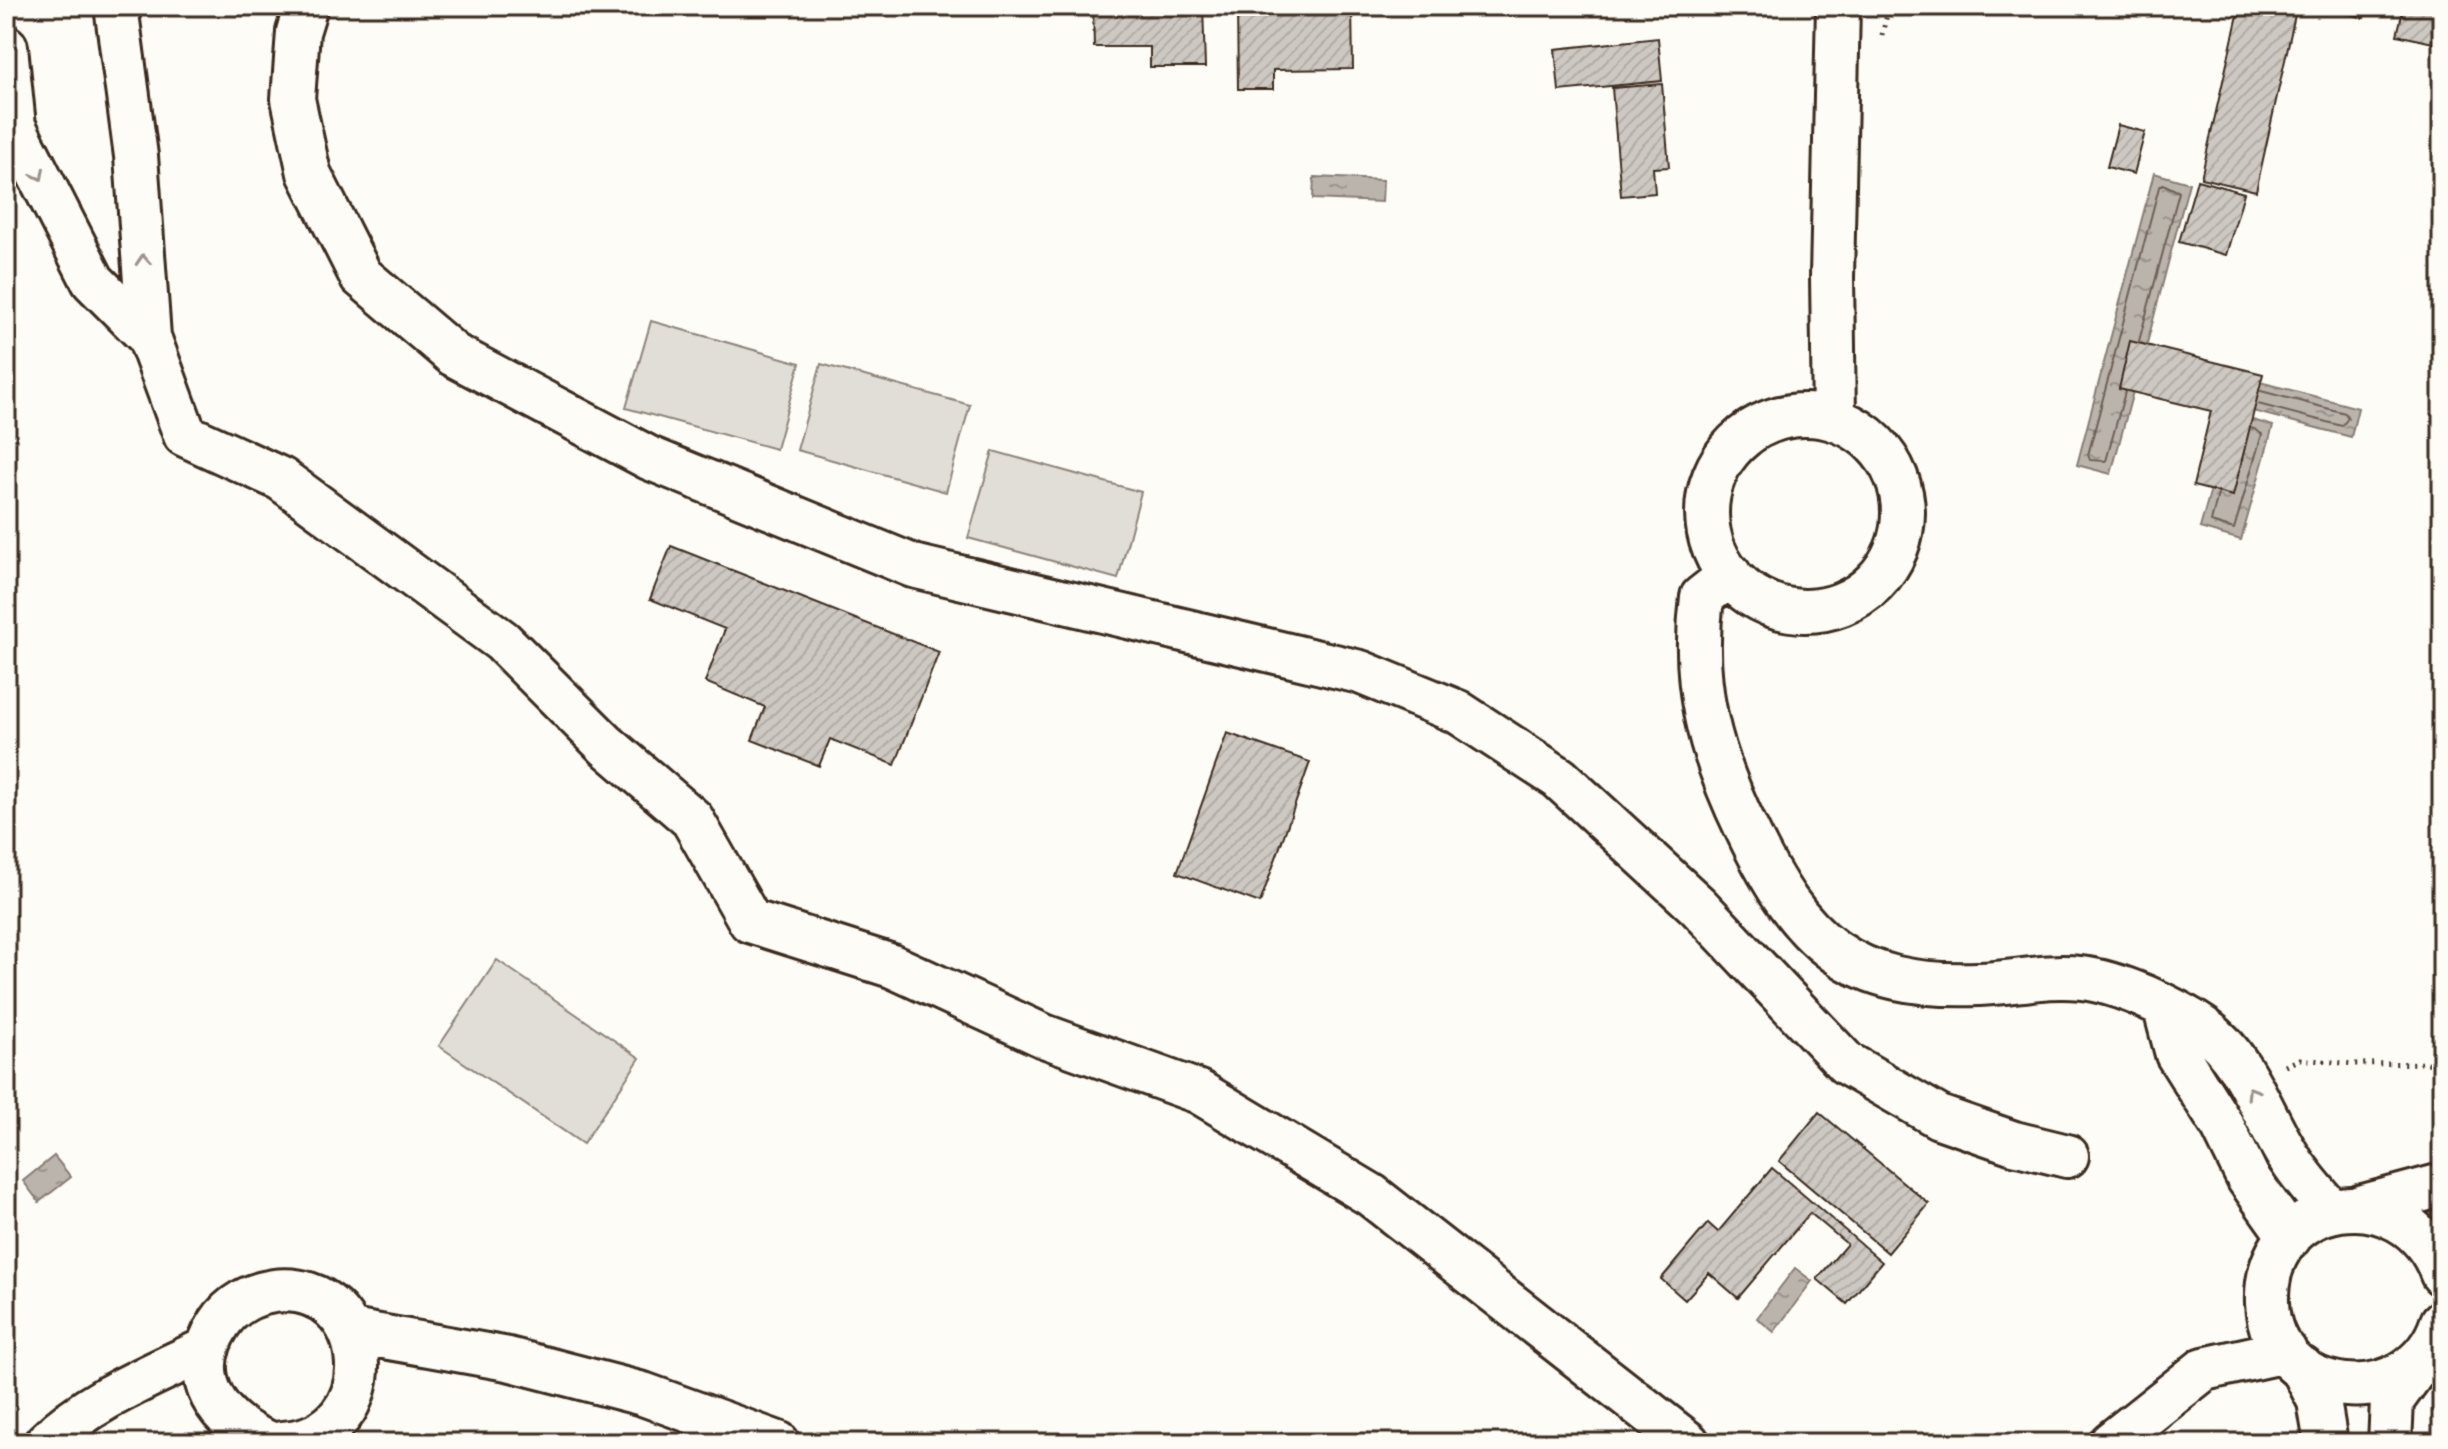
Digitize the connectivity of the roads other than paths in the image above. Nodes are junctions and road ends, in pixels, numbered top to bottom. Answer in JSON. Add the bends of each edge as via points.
{"nodes":[{"id":1,"x":116,"y":6,"type":"edge"},
{"id":2,"x":306,"y":6,"type":"edge"},
{"id":3,"x":1838,"y":6,"type":"edge"},
{"id":4,"x":6,"y":47,"type":"edge"},
{"id":5,"x":149,"y":337,"type":"junction"},
{"id":6,"x":1834,"y":418,"type":"junction"},
{"id":7,"x":1730,"y":575,"type":"junction"},
{"id":8,"x":1800,"y":922,"type":"junction"},
{"id":9,"x":1750,"y":961,"type":"junction"},
{"id":10,"x":2165,"y":1009,"type":"junction"},
{"id":11,"x":2067,"y":1156,"type":"dead end"},
{"id":12,"x":2442,"y":1185,"type":"edge"},
{"id":13,"x":2346,"y":1209,"type":"junction"},
{"id":14,"x":2290,"y":1237,"type":"junction"},
{"id":15,"x":2442,"y":1274,"type":"edge"},
{"id":16,"x":351,"y":1331,"type":"junction"},
{"id":17,"x":2434,"y":1339,"type":"edge"},
{"id":18,"x":208,"y":1348,"type":"junction"},
{"id":19,"x":2293,"y":1360,"type":"junction"},
{"id":20,"x":258,"y":1441,"type":"edge"},
{"id":21,"x":46,"y":1443,"type":"edge"},
{"id":22,"x":778,"y":1443,"type":"edge"},
{"id":23,"x":1688,"y":1443,"type":"edge"},
{"id":24,"x":2111,"y":1443,"type":"edge"},
{"id":25,"x":2326,"y":1443,"type":"edge"},
{"id":26,"x":2390,"y":1443,"type":"edge"}],
"edges":[{"from":5,"to":1,"type":"street","one_way":true,"via":[[136,156]]},
{"from":2,"to":9,"type":"street","via":[[298,32],[293,99],[309,173],[361,276],[454,355],[649,458],[913,566],[1360,672],[1458,712],[1559,778]]},
{"from":3,"to":6,"type":"street"},
{"from":4,"to":5,"type":"street","one_way":true,"via":[[14,126],[93,281]]},
{"from":5,"to":23,"type":"street","via":[[185,435],[281,479],[502,641],[606,745],[692,819],[750,921],[892,966],[1044,1036],[1199,1092],[1371,1195]]},
{"from":6,"to":7,"type":"street","via":[[1795,413],[1759,424],[1729,449],[1710,483],[1706,522],[1717,559]]},
{"from":6,"to":7,"type":"street","via":[[1868,436],[1892,466],[1904,503],[1900,542],[1881,576],[1851,601],[1814,612],[1775,608],[1741,589]]},
{"from":7,"to":8,"type":"street","via":[[1702,597],[1697,648],[1706,721],[1719,773],[1769,874]]},
{"from":8,"to":9,"type":"street"},
{"from":8,"to":10,"type":"street","via":[[1841,956],[1885,978],[1981,984],[2035,976],[2083,978],[2130,989]]},
{"from":9,"to":11,"type":"street","via":[[1846,1063],[1939,1117]]},
{"from":13,"to":10,"type":"street","one_way":true,"via":[[2290,1160],[2221,1042]]},
{"from":10,"to":14,"type":"street","via":[[2177,1054],[2248,1178]]},
{"from":12,"to":13,"type":"street"},
{"from":13,"to":14,"type":"street","via":[[2302,1226]]},
{"from":13,"to":15,"type":"street","via":[[2390,1214],[2416,1230],[2435,1254]]},
{"from":14,"to":19,"type":"street","via":[[2268,1281],[2267,1305],[2273,1329]]},
{"from":16,"to":18,"type":"street","via":[[334,1310],[312,1296],[286,1290],[260,1293],[237,1305],[219,1324]]},
{"from":16,"to":20,"type":"street","via":[[358,1382],[347,1409],[327,1431],[300,1442]]},
{"from":16,"to":22,"type":"street","via":[[508,1359],[628,1390]]},
{"from":17,"to":19,"type":"street","via":[[2408,1371],[2387,1382],[2355,1387],[2323,1381]]},
{"from":17,"to":26,"type":"street","via":[[2392,1401]]},
{"from":18,"to":20,"type":"street","via":[[206,1373],[212,1397],[224,1418]]},
{"from":18,"to":21,"type":"street","via":[[116,1394],[64,1425]]},
{"from":19,"to":24,"type":"street","via":[[2204,1369]]},
{"from":19,"to":25,"type":"street","via":[[2319,1401]]}]}
